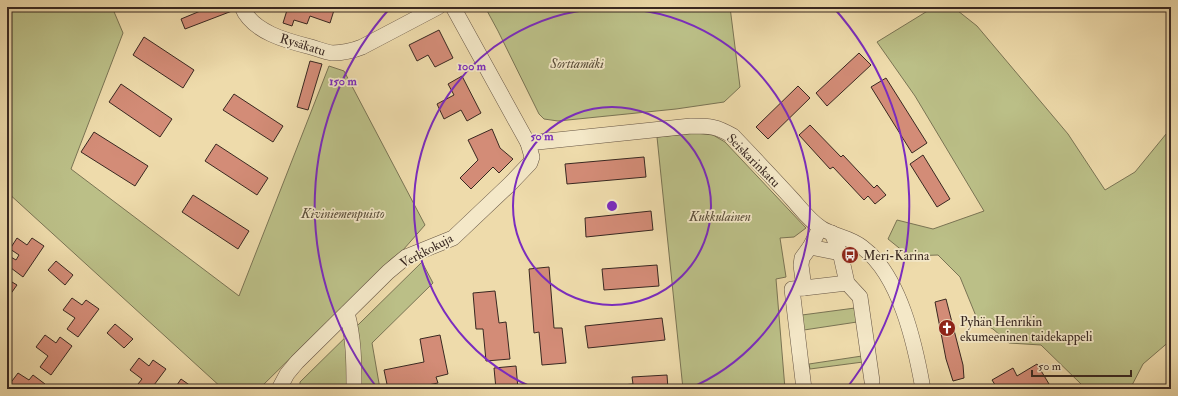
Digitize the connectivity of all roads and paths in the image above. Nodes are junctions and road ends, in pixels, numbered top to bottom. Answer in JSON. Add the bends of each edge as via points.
{"nodes":[{"id":1,"x":242,"y":7,"type":"edge"},
{"id":2,"x":438,"y":7,"type":"edge"},
{"id":3,"x":453,"y":7,"type":"edge"},
{"id":4,"x":528,"y":143,"type":"junction"},
{"id":5,"x":826,"y":231,"type":"junction"},
{"id":6,"x":810,"y":247,"type":"junction"},
{"id":7,"x":840,"y":253,"type":"junction"},
{"id":8,"x":847,"y":283,"type":"junction"},
{"id":9,"x":804,"y":288,"type":"junction"},
{"id":10,"x":347,"y":313,"type":"junction"},
{"id":11,"x":872,"y":381,"type":"dead end"},
{"id":12,"x":279,"y":389,"type":"edge"},
{"id":13,"x":354,"y":389,"type":"edge"},
{"id":14,"x":804,"y":389,"type":"edge"},
{"id":15,"x":923,"y":389,"type":"edge"}],
"edges":[{"from":1,"to":2,"type":"street","name":"Rysäkatu","via":[[250,20],[262,29],[289,41],[332,52],[350,52],[362,47]]},
{"from":3,"to":4,"type":"street"},
{"from":4,"to":5,"type":"street","name":"Seiskarinkatu","via":[[710,126],[733,136]]},
{"from":4,"to":10,"type":"street","name":"Verkkokuja","via":[[532,157],[530,163],[502,192],[453,238],[406,258],[388,272]]},
{"from":5,"to":6,"type":"street"},
{"from":5,"to":7,"type":"street"},
{"from":5,"to":15,"type":"street","name":"Seiskarinkatu","via":[[861,246],[880,265],[900,299]]},
{"from":6,"to":7,"type":"street"},
{"from":6,"to":9,"type":"street","via":[[802,258]]},
{"from":7,"to":8,"type":"street"},
{"from":8,"to":9,"type":"street"},
{"from":8,"to":11,"type":"street","via":[[860,297]]},
{"from":9,"to":14,"type":"street","via":[[792,289]]},
{"from":10,"to":12,"type":"street","name":"Verkkokuja","via":[[297,362]]},
{"from":10,"to":13,"type":"street","via":[[353,349]]}]}
